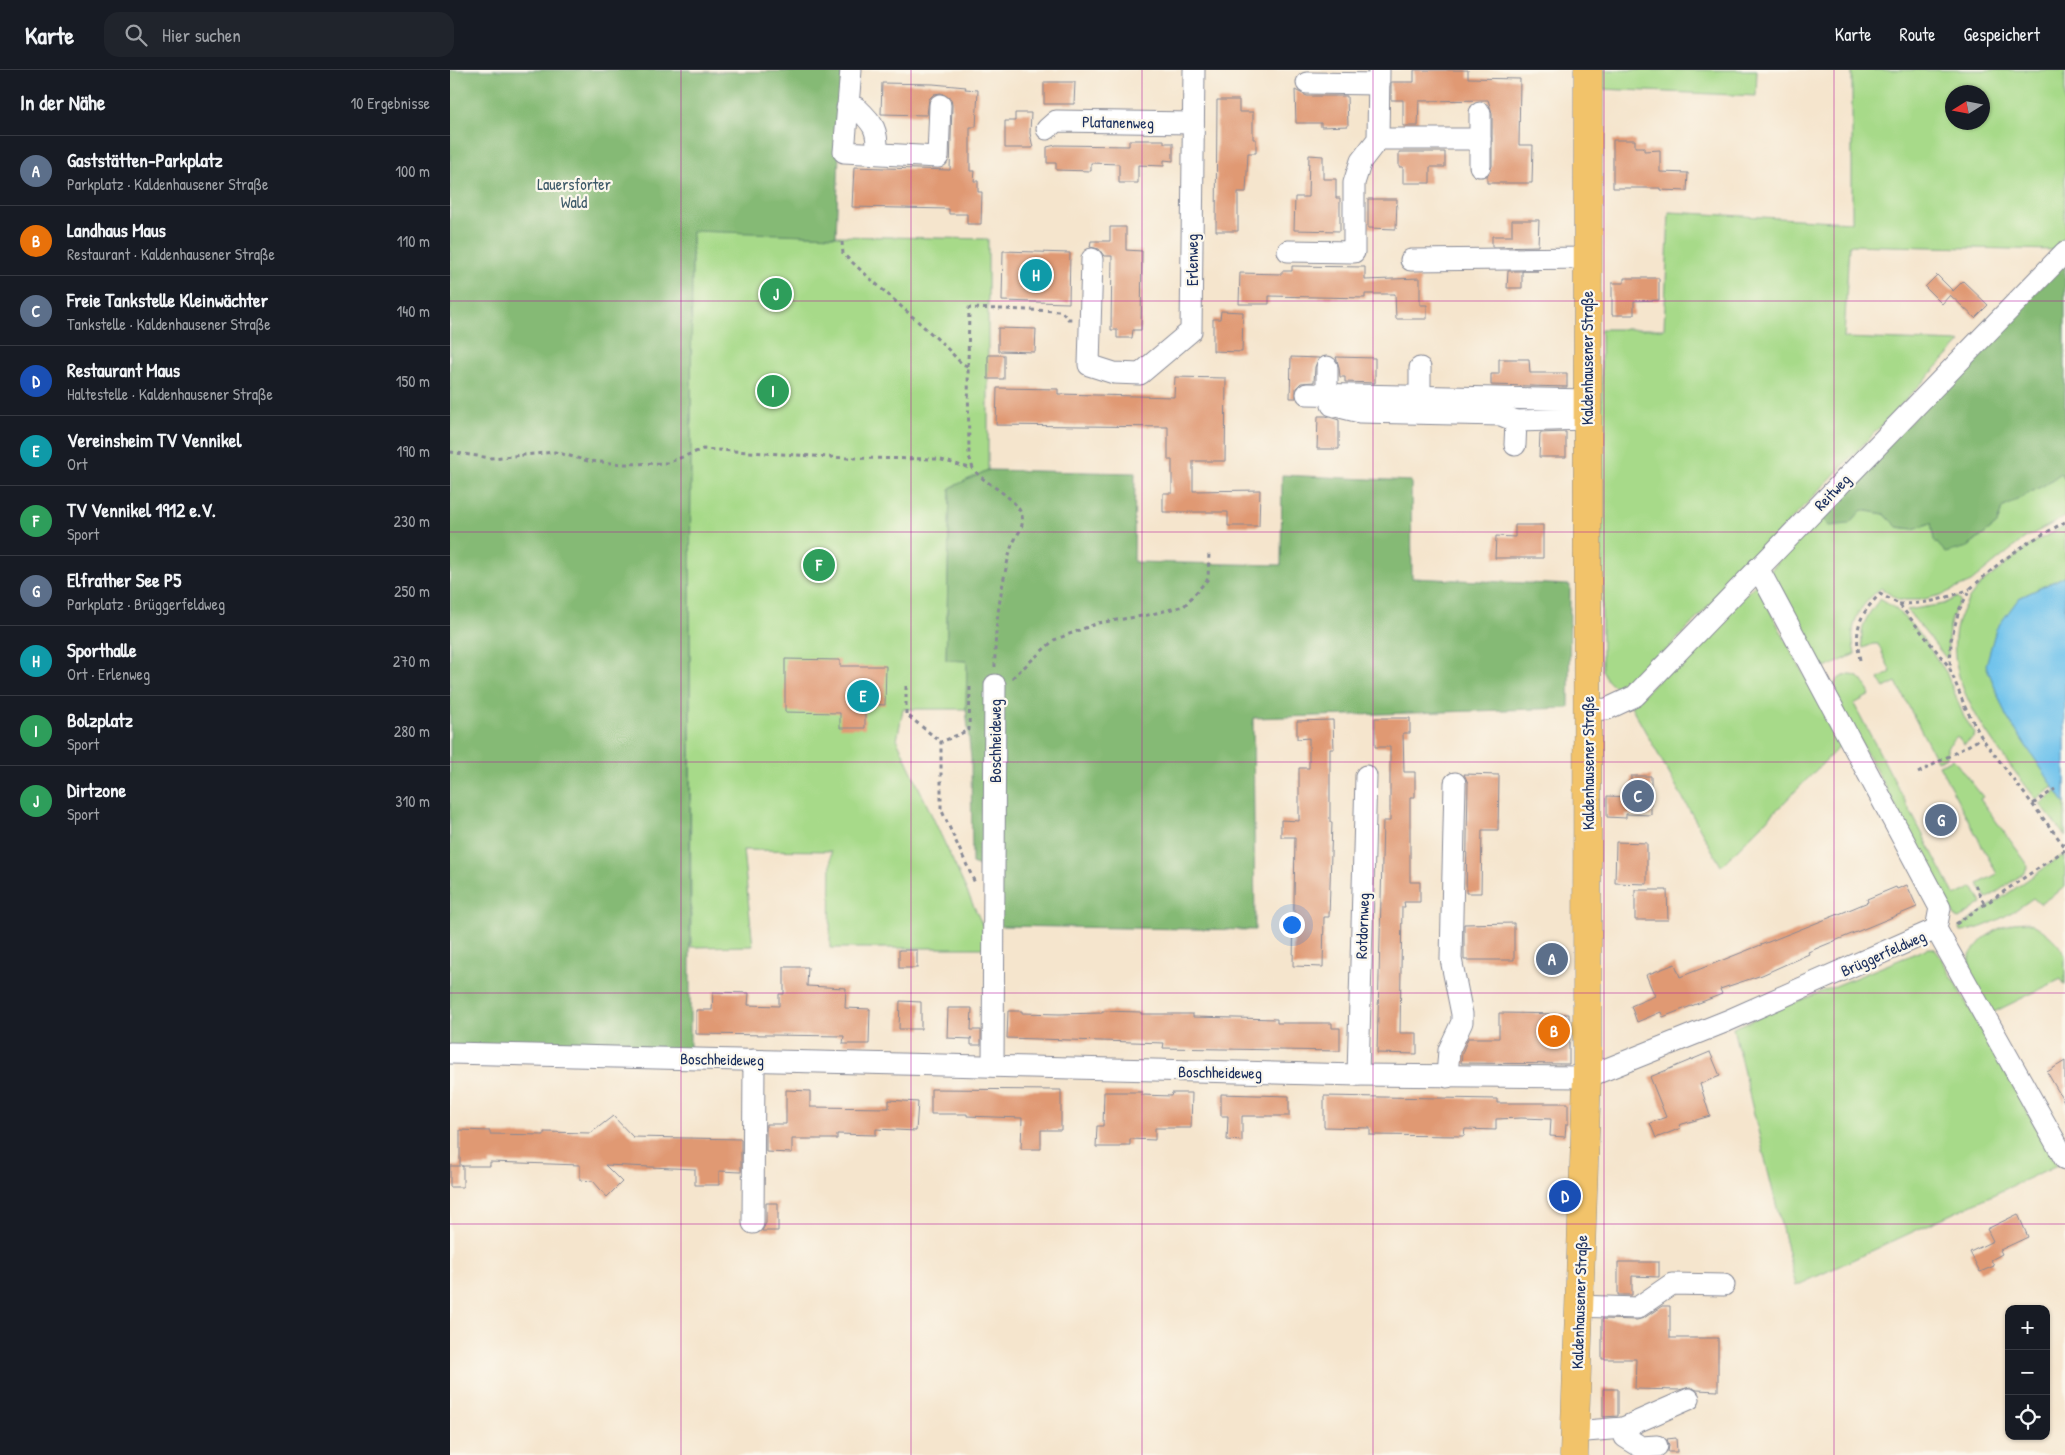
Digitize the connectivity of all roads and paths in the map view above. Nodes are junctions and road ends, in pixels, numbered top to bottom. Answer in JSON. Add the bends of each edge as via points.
{"nodes":[{"id":1,"x":851,"y":70,"type":"edge"},
{"id":2,"x":1194,"y":70,"type":"edge"},
{"id":3,"x":1588,"y":70,"type":"edge"},
{"id":4,"x":1379,"y":77,"type":"edge"},
{"id":5,"x":1306,"y":83,"type":"dead end"},
{"id":6,"x":940,"y":105,"type":"dead end"},
{"id":7,"x":847,"y":108,"type":"junction"},
{"id":8,"x":1480,"y":113,"type":"dead end"},
{"id":9,"x":1192,"y":123,"type":"junction"},
{"id":10,"x":1047,"y":129,"type":"dead end"},
{"id":11,"x":1378,"y":139,"type":"junction"},
{"id":12,"x":1480,"y":139,"type":"junction"},
{"id":13,"x":877,"y":153,"type":"junction"},
{"id":14,"x":1480,"y":166,"type":"dead end"},
{"id":15,"x":842,"y":242,"type":"dead end"},
{"id":16,"x":1288,"y":252,"type":"dead end"},
{"id":17,"x":2065,"y":252,"type":"edge"},
{"id":18,"x":1588,"y":258,"type":"junction"},
{"id":19,"x":1092,"y":259,"type":"dead end"},
{"id":20,"x":1411,"y":260,"type":"dead end"},
{"id":21,"x":1091,"y":320,"type":"junction"},
{"id":22,"x":968,"y":366,"type":"junction"},
{"id":23,"x":1327,"y":367,"type":"dead end"},
{"id":24,"x":1420,"y":368,"type":"dead end"},
{"id":25,"x":1420,"y":396,"type":"junction"},
{"id":26,"x":1322,"y":398,"type":"junction"},
{"id":27,"x":1587,"y":410,"type":"junction"},
{"id":28,"x":1516,"y":421,"type":"junction"},
{"id":29,"x":1515,"y":445,"type":"dead end"},
{"id":30,"x":450,"y":452,"type":"edge"},
{"id":31,"x":973,"y":469,"type":"junction"},
{"id":32,"x":2065,"y":522,"type":"edge"},
{"id":33,"x":1209,"y":553,"type":"dead end"},
{"id":34,"x":1758,"y":568,"type":"junction"},
{"id":35,"x":1971,"y":588,"type":"junction"},
{"id":36,"x":1899,"y":604,"type":"junction"},
{"id":37,"x":1860,"y":660,"type":"dead end"},
{"id":38,"x":1950,"y":669,"type":"junction"},
{"id":39,"x":995,"y":685,"type":"junction"},
{"id":40,"x":906,"y":686,"type":"dead end"},
{"id":41,"x":970,"y":687,"type":"dead end"},
{"id":42,"x":1588,"y":710,"type":"junction"},
{"id":43,"x":1982,"y":738,"type":"junction"},
{"id":44,"x":941,"y":742,"type":"junction"},
{"id":45,"x":1918,"y":772,"type":"dead end"},
{"id":46,"x":1366,"y":776,"type":"dead end"},
{"id":47,"x":1455,"y":783,"type":"dead end"},
{"id":48,"x":2055,"y":789,"type":"dead end"},
{"id":49,"x":2033,"y":804,"type":"junction"},
{"id":50,"x":2065,"y":848,"type":"edge"},
{"id":51,"x":976,"y":886,"type":"dead end"},
{"id":52,"x":1975,"y":886,"type":"dead end"},
{"id":53,"x":1986,"y":905,"type":"junction"},
{"id":54,"x":1936,"y":929,"type":"junction"},
{"id":55,"x":450,"y":1053,"type":"edge"},
{"id":56,"x":754,"y":1060,"type":"junction"},
{"id":57,"x":993,"y":1066,"type":"junction"},
{"id":58,"x":1358,"y":1075,"type":"junction"},
{"id":59,"x":1447,"y":1077,"type":"junction"},
{"id":60,"x":1586,"y":1078,"type":"junction"},
{"id":61,"x":2065,"y":1159,"type":"edge"},
{"id":62,"x":753,"y":1222,"type":"dead end"},
{"id":63,"x":1724,"y":1285,"type":"dead end"},
{"id":64,"x":1577,"y":1306,"type":"junction"},
{"id":65,"x":1689,"y":1399,"type":"dead end"},
{"id":66,"x":1623,"y":1428,"type":"junction"},
{"id":67,"x":1574,"y":1443,"type":"edge"},
{"id":68,"x":1657,"y":1446,"type":"dead end"}],
"edges":[{"from":1,"to":7,"type":"street"},
{"from":2,"to":9,"type":"street","name":"Erlenweg"},
{"from":3,"to":18,"type":"main road","name":"Kaldenhausener Straße"},
{"from":4,"to":5,"type":"street"},
{"from":4,"to":11,"type":"street"},
{"from":6,"to":13,"type":"street","via":[[938,157]]},
{"from":7,"to":13,"type":"street","via":[[857,108],[869,119],[878,136]]},
{"from":7,"to":13,"type":"street","via":[[844,152]]},
{"from":8,"to":12,"type":"street"},
{"from":9,"to":10,"type":"street","name":"Platanenweg","via":[[1056,121]]},
{"from":9,"to":21,"type":"street","name":"Erlenweg","via":[[1191,331],[1140,374],[1114,373],[1089,365]]},
{"from":11,"to":12,"type":"street"},
{"from":11,"to":16,"type":"street","via":[[1361,161],[1354,183],[1354,252]]},
{"from":12,"to":14,"type":"street"},
{"from":15,"to":22,"type":"path","via":[[843,254],[962,364]]},
{"from":17,"to":34,"type":"street","name":"Reitweg"},
{"from":18,"to":20,"type":"street"},
{"from":18,"to":27,"type":"main road","name":"Kaldenhausener Straße"},
{"from":19,"to":21,"type":"street"},
{"from":21,"to":22,"type":"path","via":[[1068,319],[1061,311],[969,308]]},
{"from":22,"to":31,"type":"path","via":[[969,456]]},
{"from":23,"to":26,"type":"street"},
{"from":24,"to":25,"type":"street"},
{"from":25,"to":26,"type":"street"},
{"from":25,"to":27,"type":"street"},
{"from":26,"to":28,"type":"street","via":[[1360,412],[1501,415]]},
{"from":27,"to":28,"type":"street"},
{"from":27,"to":42,"type":"main road","name":"Kaldenhausener Straße"},
{"from":28,"to":29,"type":"street"},
{"from":30,"to":31,"type":"path","via":[[491,458],[555,452],[588,461],[624,464],[667,463],[703,449],[847,458],[938,459]]},
{"from":31,"to":39,"type":"path","via":[[1016,505],[1022,517],[1004,580],[995,647]]},
{"from":32,"to":35,"type":"path","via":[[2029,542]]},
{"from":33,"to":39,"type":"path","via":[[1208,580],[1184,606],[1098,623],[1054,640],[1011,679]]},
{"from":34,"to":42,"type":"street","name":"Reitweg","via":[[1635,696],[1607,710]]},
{"from":34,"to":54,"type":"street","via":[[1940,908]]},
{"from":35,"to":36,"type":"path","via":[[1938,601]]},
{"from":35,"to":38,"type":"path","via":[[1959,610],[1953,632]]},
{"from":36,"to":37,"type":"path","via":[[1880,594],[1866,608],[1857,626]]},
{"from":36,"to":38,"type":"path"},
{"from":38,"to":43,"type":"path"},
{"from":39,"to":57,"type":"street","name":"Boschheideweg"},
{"from":40,"to":44,"type":"path","via":[[906,714]]},
{"from":41,"to":44,"type":"path","via":[[969,730]]},
{"from":42,"to":60,"type":"main road","name":"Kaldenhausener Straße"},
{"from":43,"to":45,"type":"path"},
{"from":43,"to":49,"type":"path"},
{"from":44,"to":51,"type":"path","via":[[941,809]]},
{"from":46,"to":58,"type":"street","name":"Rotdornweg"},
{"from":47,"to":59,"type":"street","via":[[1451,960],[1462,1022],[1449,1050]]},
{"from":48,"to":49,"type":"path"},
{"from":49,"to":50,"type":"path"},
{"from":50,"to":53,"type":"path"},
{"from":52,"to":53,"type":"path"},
{"from":53,"to":54,"type":"path","via":[[1959,923]]},
{"from":54,"to":60,"type":"street","name":"Brüggerfeldweg","via":[[1727,1021]]},
{"from":54,"to":61,"type":"street","name":"Brüggerfeldweg"},
{"from":55,"to":56,"type":"street","name":"Boschheideweg"},
{"from":56,"to":57,"type":"street","name":"Boschheideweg"},
{"from":56,"to":62,"type":"street"},
{"from":57,"to":58,"type":"street","name":"Boschheideweg"},
{"from":58,"to":59,"type":"street","name":"Boschheideweg"},
{"from":59,"to":60,"type":"street","name":"Boschheideweg"},
{"from":60,"to":64,"type":"main road","name":"Kaldenhausener Straße"},
{"from":63,"to":64,"type":"street","via":[[1672,1284],[1637,1308]]},
{"from":64,"to":67,"type":"main road","name":"Kaldenhausener Straße"},
{"from":65,"to":66,"type":"street"},
{"from":66,"to":67,"type":"street"},
{"from":66,"to":68,"type":"street","via":[[1625,1437],[1641,1447]]}]}
